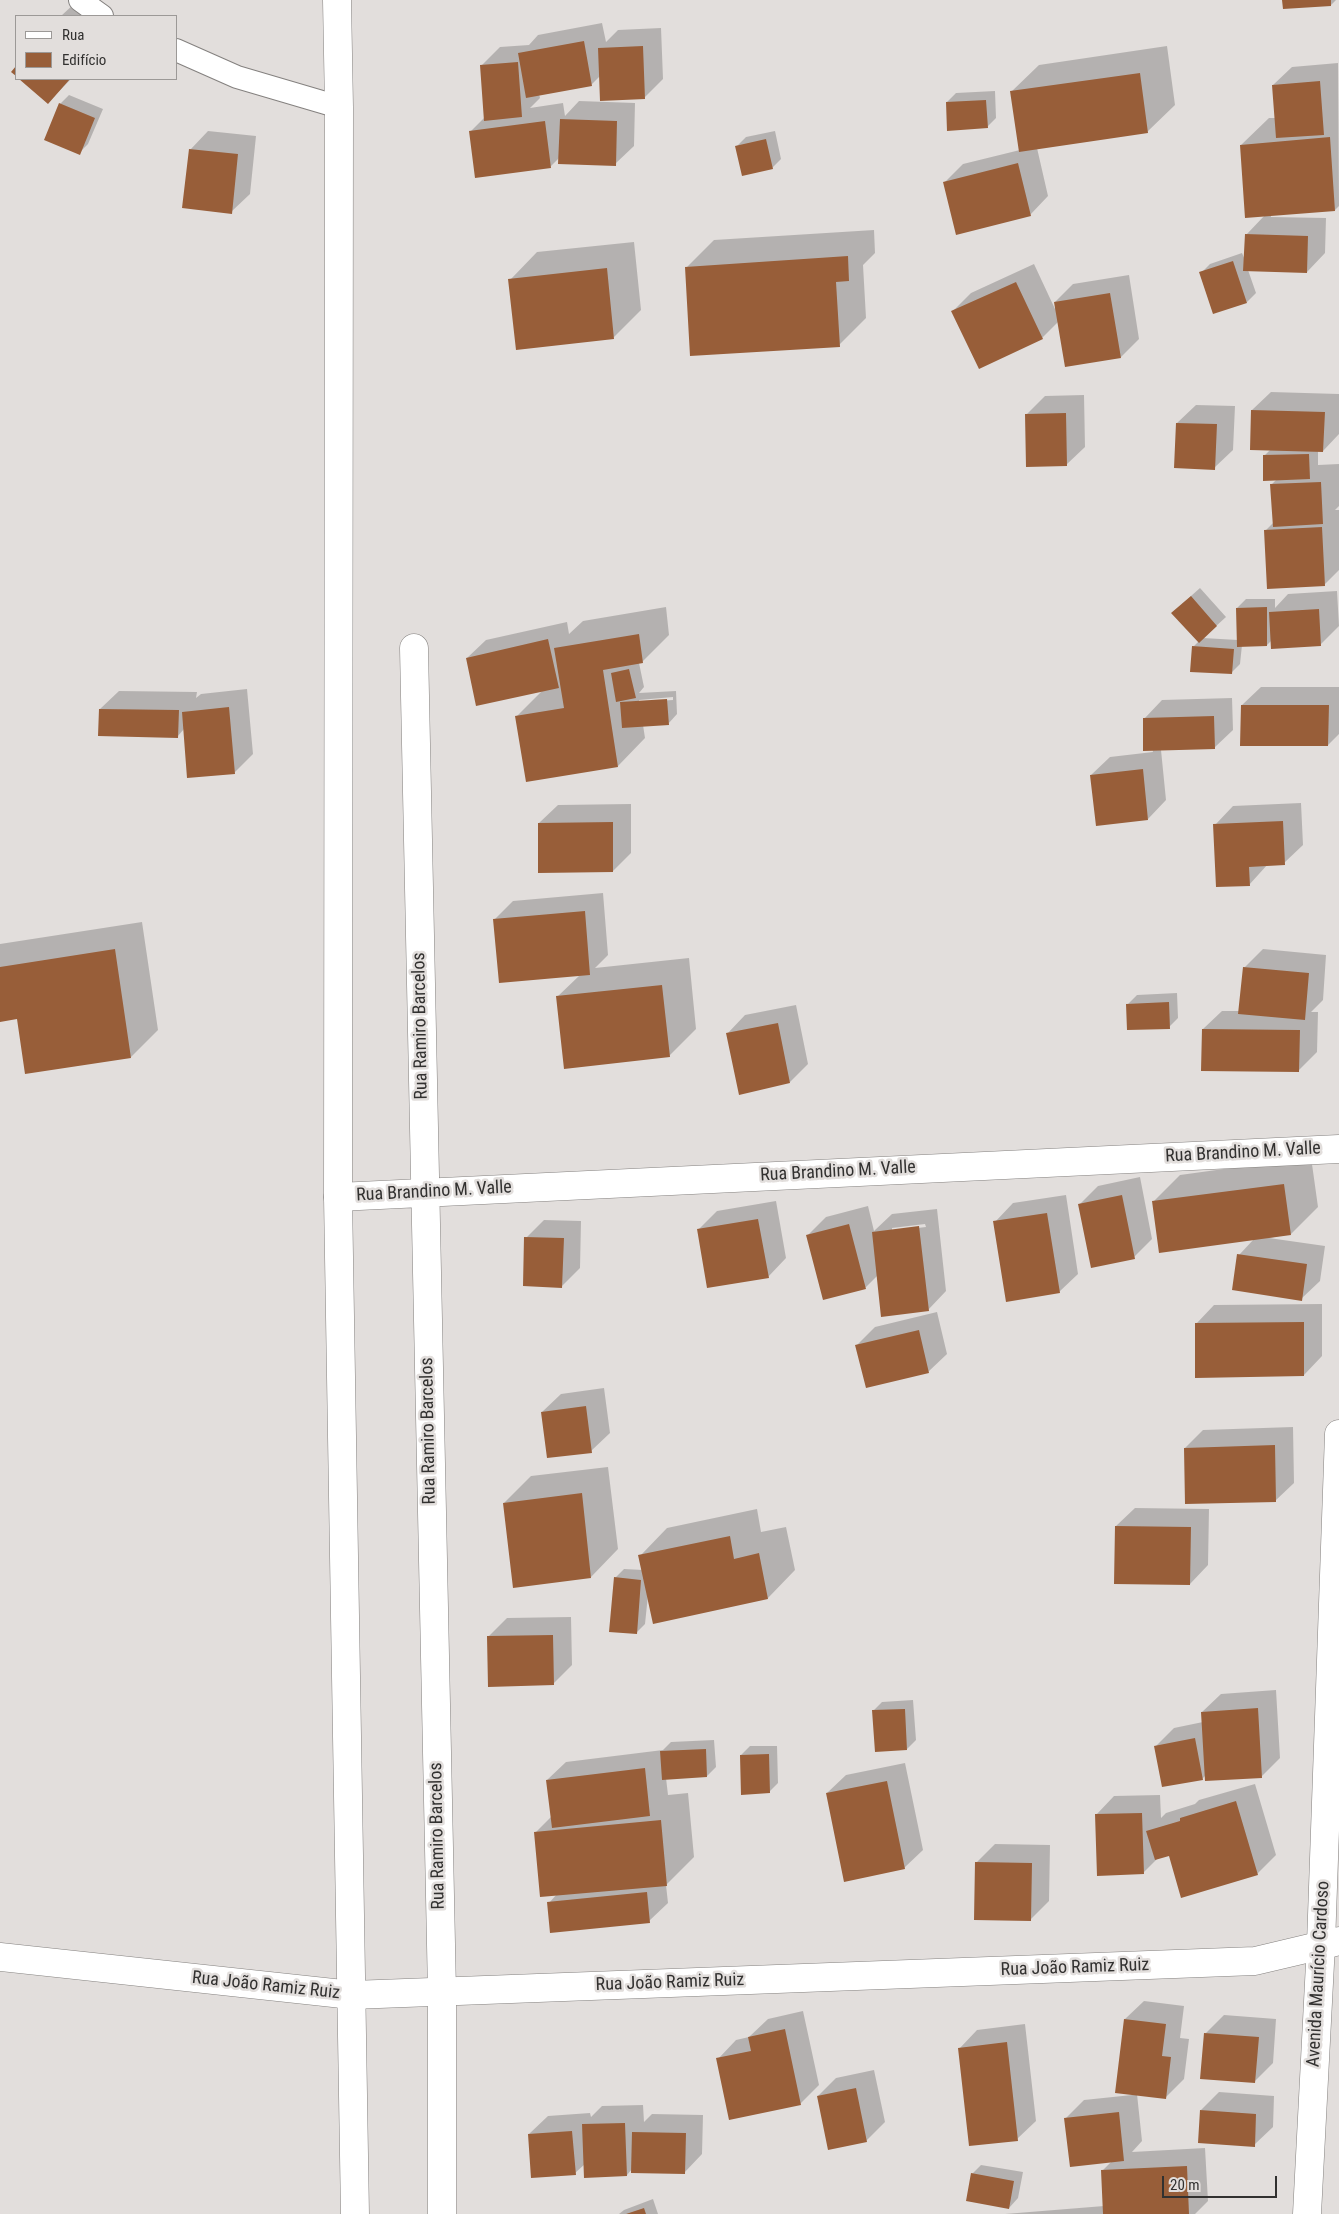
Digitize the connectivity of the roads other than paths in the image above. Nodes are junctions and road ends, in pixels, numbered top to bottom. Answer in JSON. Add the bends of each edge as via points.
{"nodes":[{"id":1,"x":80,"y":0,"type":"edge"},
{"id":2,"x":337,"y":0,"type":"edge"},
{"id":3,"x":101,"y":15,"type":"edge"},
{"id":4,"x":178,"y":51,"type":"edge"},
{"id":5,"x":339,"y":107,"type":"junction"},
{"id":6,"x":414,"y":648,"type":"dead end"},
{"id":7,"x":1339,"y":1149,"type":"edge"},
{"id":8,"x":424,"y":1192,"type":"junction"},
{"id":9,"x":338,"y":1197,"type":"junction"},
{"id":10,"x":1339,"y":1434,"type":"edge"},
{"id":11,"x":1330,"y":1942,"type":"edge"},
{"id":12,"x":0,"y":1958,"type":"edge"},
{"id":13,"x":442,"y":1992,"type":"junction"},
{"id":14,"x":352,"y":1995,"type":"junction"},
{"id":15,"x":355,"y":2214,"type":"edge"},
{"id":16,"x":442,"y":2214,"type":"edge"},
{"id":17,"x":1307,"y":2214,"type":"edge"}],
"edges":[{"from":1,"to":3,"type":"lane"},
{"from":2,"to":5,"type":"street"},
{"from":4,"to":5,"type":"lane","via":[[237,77]]},
{"from":5,"to":9,"type":"street"},
{"from":6,"to":8,"type":"street","name":"Rua Ramiro Barcelos"},
{"from":7,"to":8,"type":"street","name":"Rua Brandino M. Valle"},
{"from":8,"to":9,"type":"street","name":"Rua Brandino M. Valle"},
{"from":8,"to":13,"type":"street","name":"Rua Ramiro Barcelos"},
{"from":9,"to":14,"type":"street"},
{"from":10,"to":11,"type":"street","name":"Avenida Maurício Cardoso"},
{"from":11,"to":13,"type":"street","name":"Rua João Ramiz Ruiz","via":[[1255,1961]]},
{"from":11,"to":17,"type":"street","name":"Avenida Maurício Cardoso"},
{"from":12,"to":14,"type":"street","name":"Rua João Ramiz Ruiz"},
{"from":13,"to":14,"type":"street","name":"Rua João Ramiz Ruiz"},
{"from":13,"to":16,"type":"street","name":"Rua Ramiro Barcelos"},
{"from":14,"to":15,"type":"street"}]}
